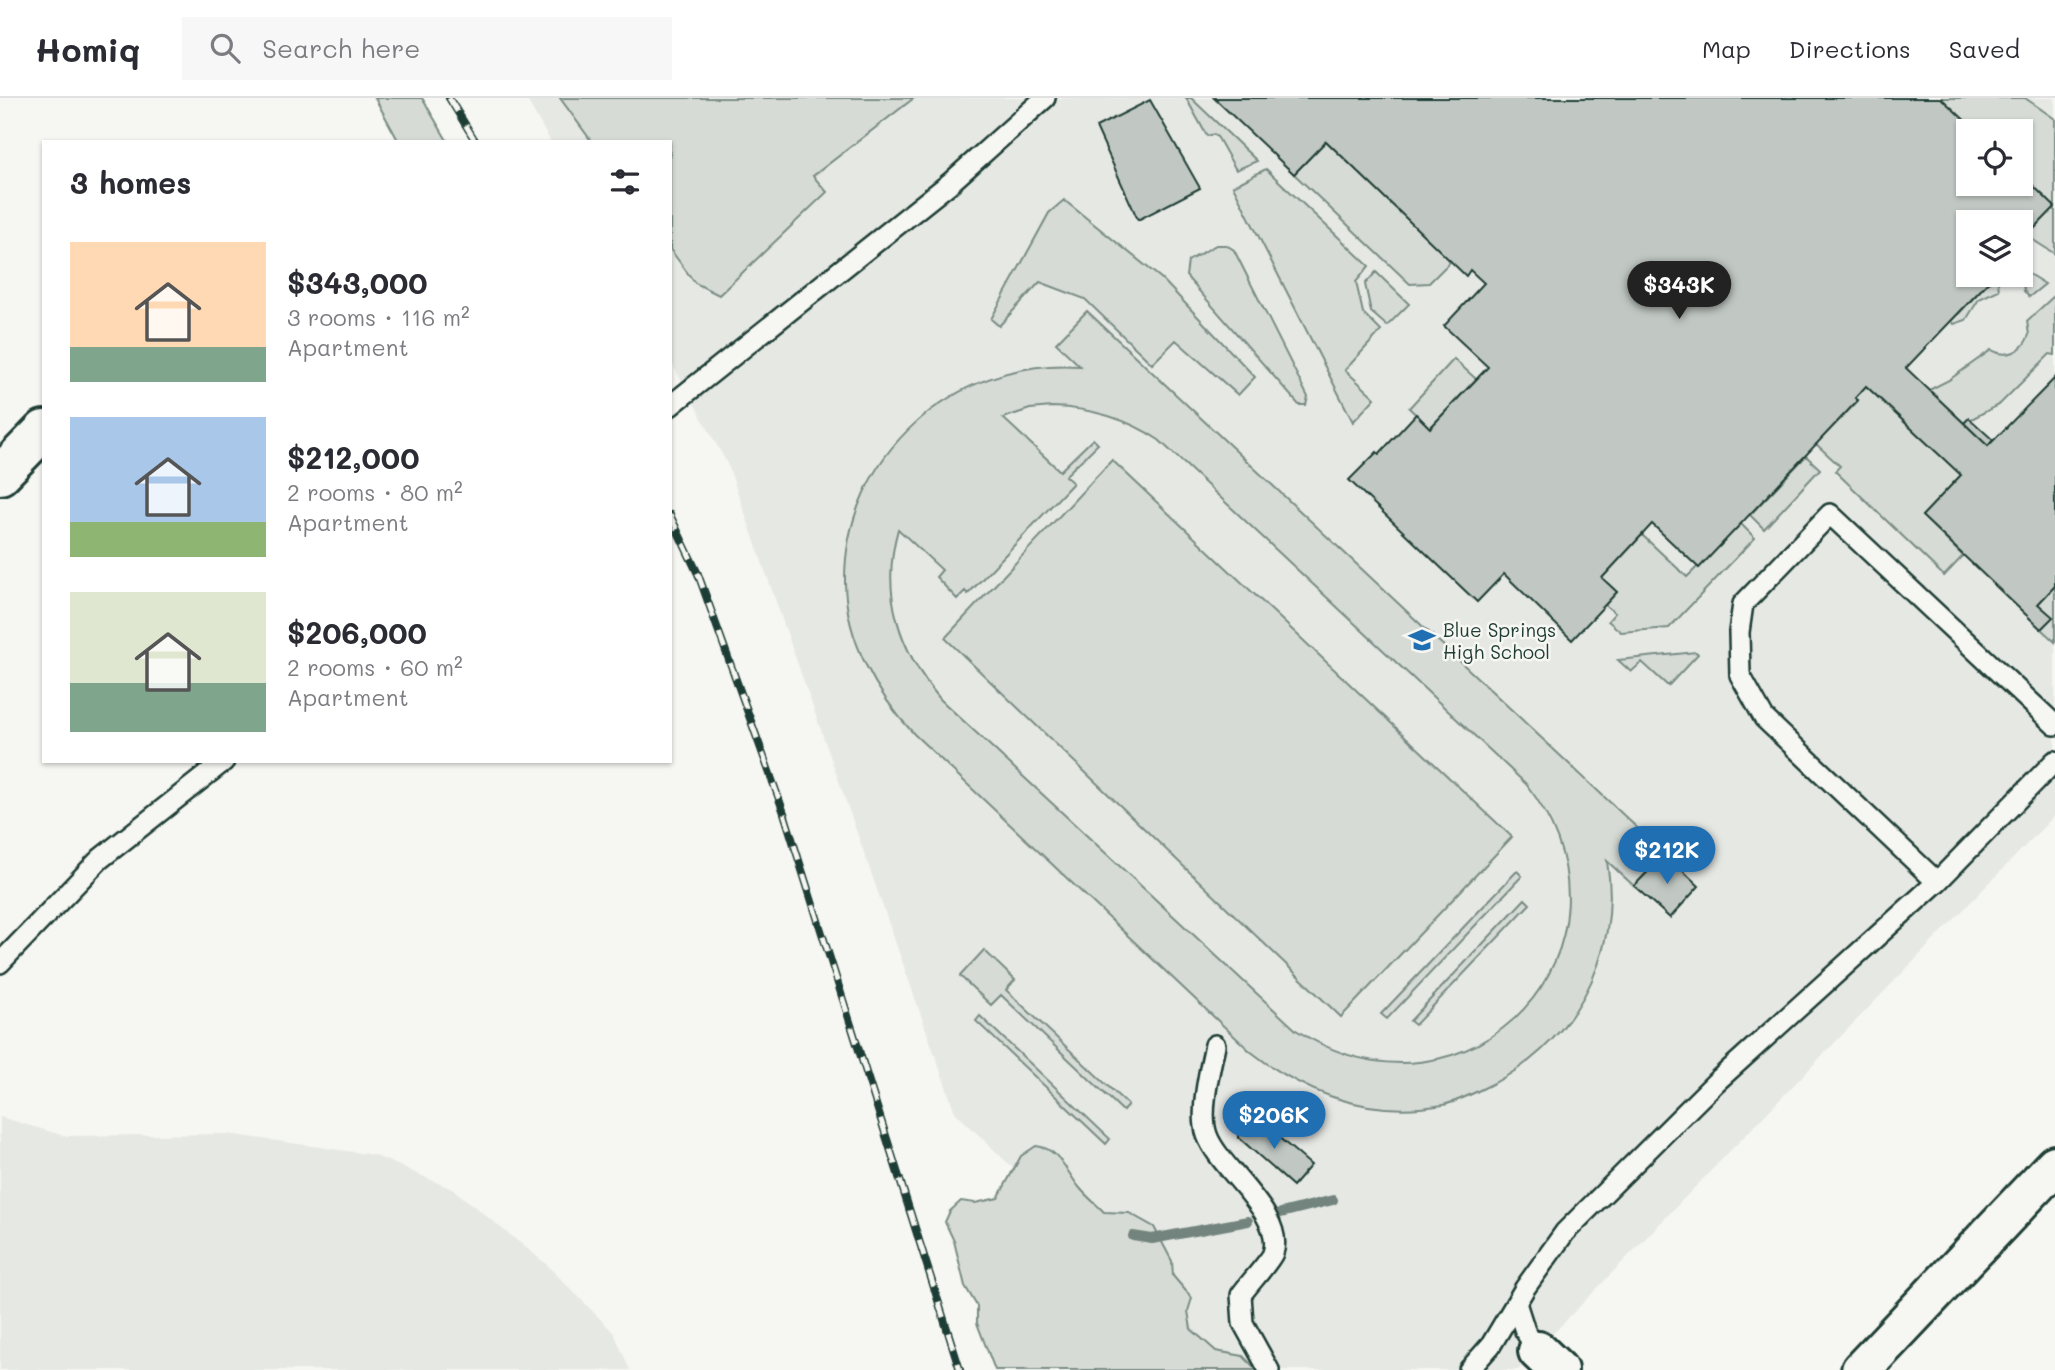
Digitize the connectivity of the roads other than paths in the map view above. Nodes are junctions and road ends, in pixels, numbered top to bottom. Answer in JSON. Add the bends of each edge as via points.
{"nodes":[{"id":1,"x":1045,"y":98,"type":"edge"},
{"id":2,"x":672,"y":404,"type":"edge"},
{"id":3,"x":42,"y":432,"type":"edge"},
{"id":4,"x":0,"y":475,"type":"edge"},
{"id":5,"x":2055,"y":725,"type":"edge"},
{"id":6,"x":2055,"y":761,"type":"edge"},
{"id":7,"x":221,"y":763,"type":"edge"},
{"id":8,"x":1937,"y":882,"type":"junction"},
{"id":9,"x":0,"y":962,"type":"edge"},
{"id":10,"x":1215,"y":1045,"type":"dead end"},
{"id":11,"x":2055,"y":1165,"type":"edge"},
{"id":12,"x":1516,"y":1303,"type":"junction"},
{"id":13,"x":1548,"y":1360,"type":"edge"},
{"id":14,"x":1269,"y":1370,"type":"edge"},
{"id":15,"x":1469,"y":1370,"type":"edge"},
{"id":16,"x":1861,"y":1370,"type":"edge"}],
"edges":[{"from":1,"to":2,"type":"lane","via":[[950,183]]},
{"from":3,"to":4,"type":"street"},
{"from":5,"to":8,"type":"lane","via":[[1830,514],[1744,604],[1740,675],[1764,718]]},
{"from":6,"to":8,"type":"lane"},
{"from":7,"to":9,"type":"lane","via":[[100,859]]},
{"from":8,"to":12,"type":"lane","via":[[1802,1001],[1599,1196],[1565,1232]]},
{"from":10,"to":14,"type":"lane","via":[[1206,1089],[1207,1135],[1267,1217],[1276,1238],[1273,1256],[1241,1295],[1243,1323]]},
{"from":11,"to":16,"type":"street"},
{"from":12,"to":13,"type":"lane","via":[[1525,1331]]},
{"from":12,"to":15,"type":"lane","via":[[1491,1345]]}]}
